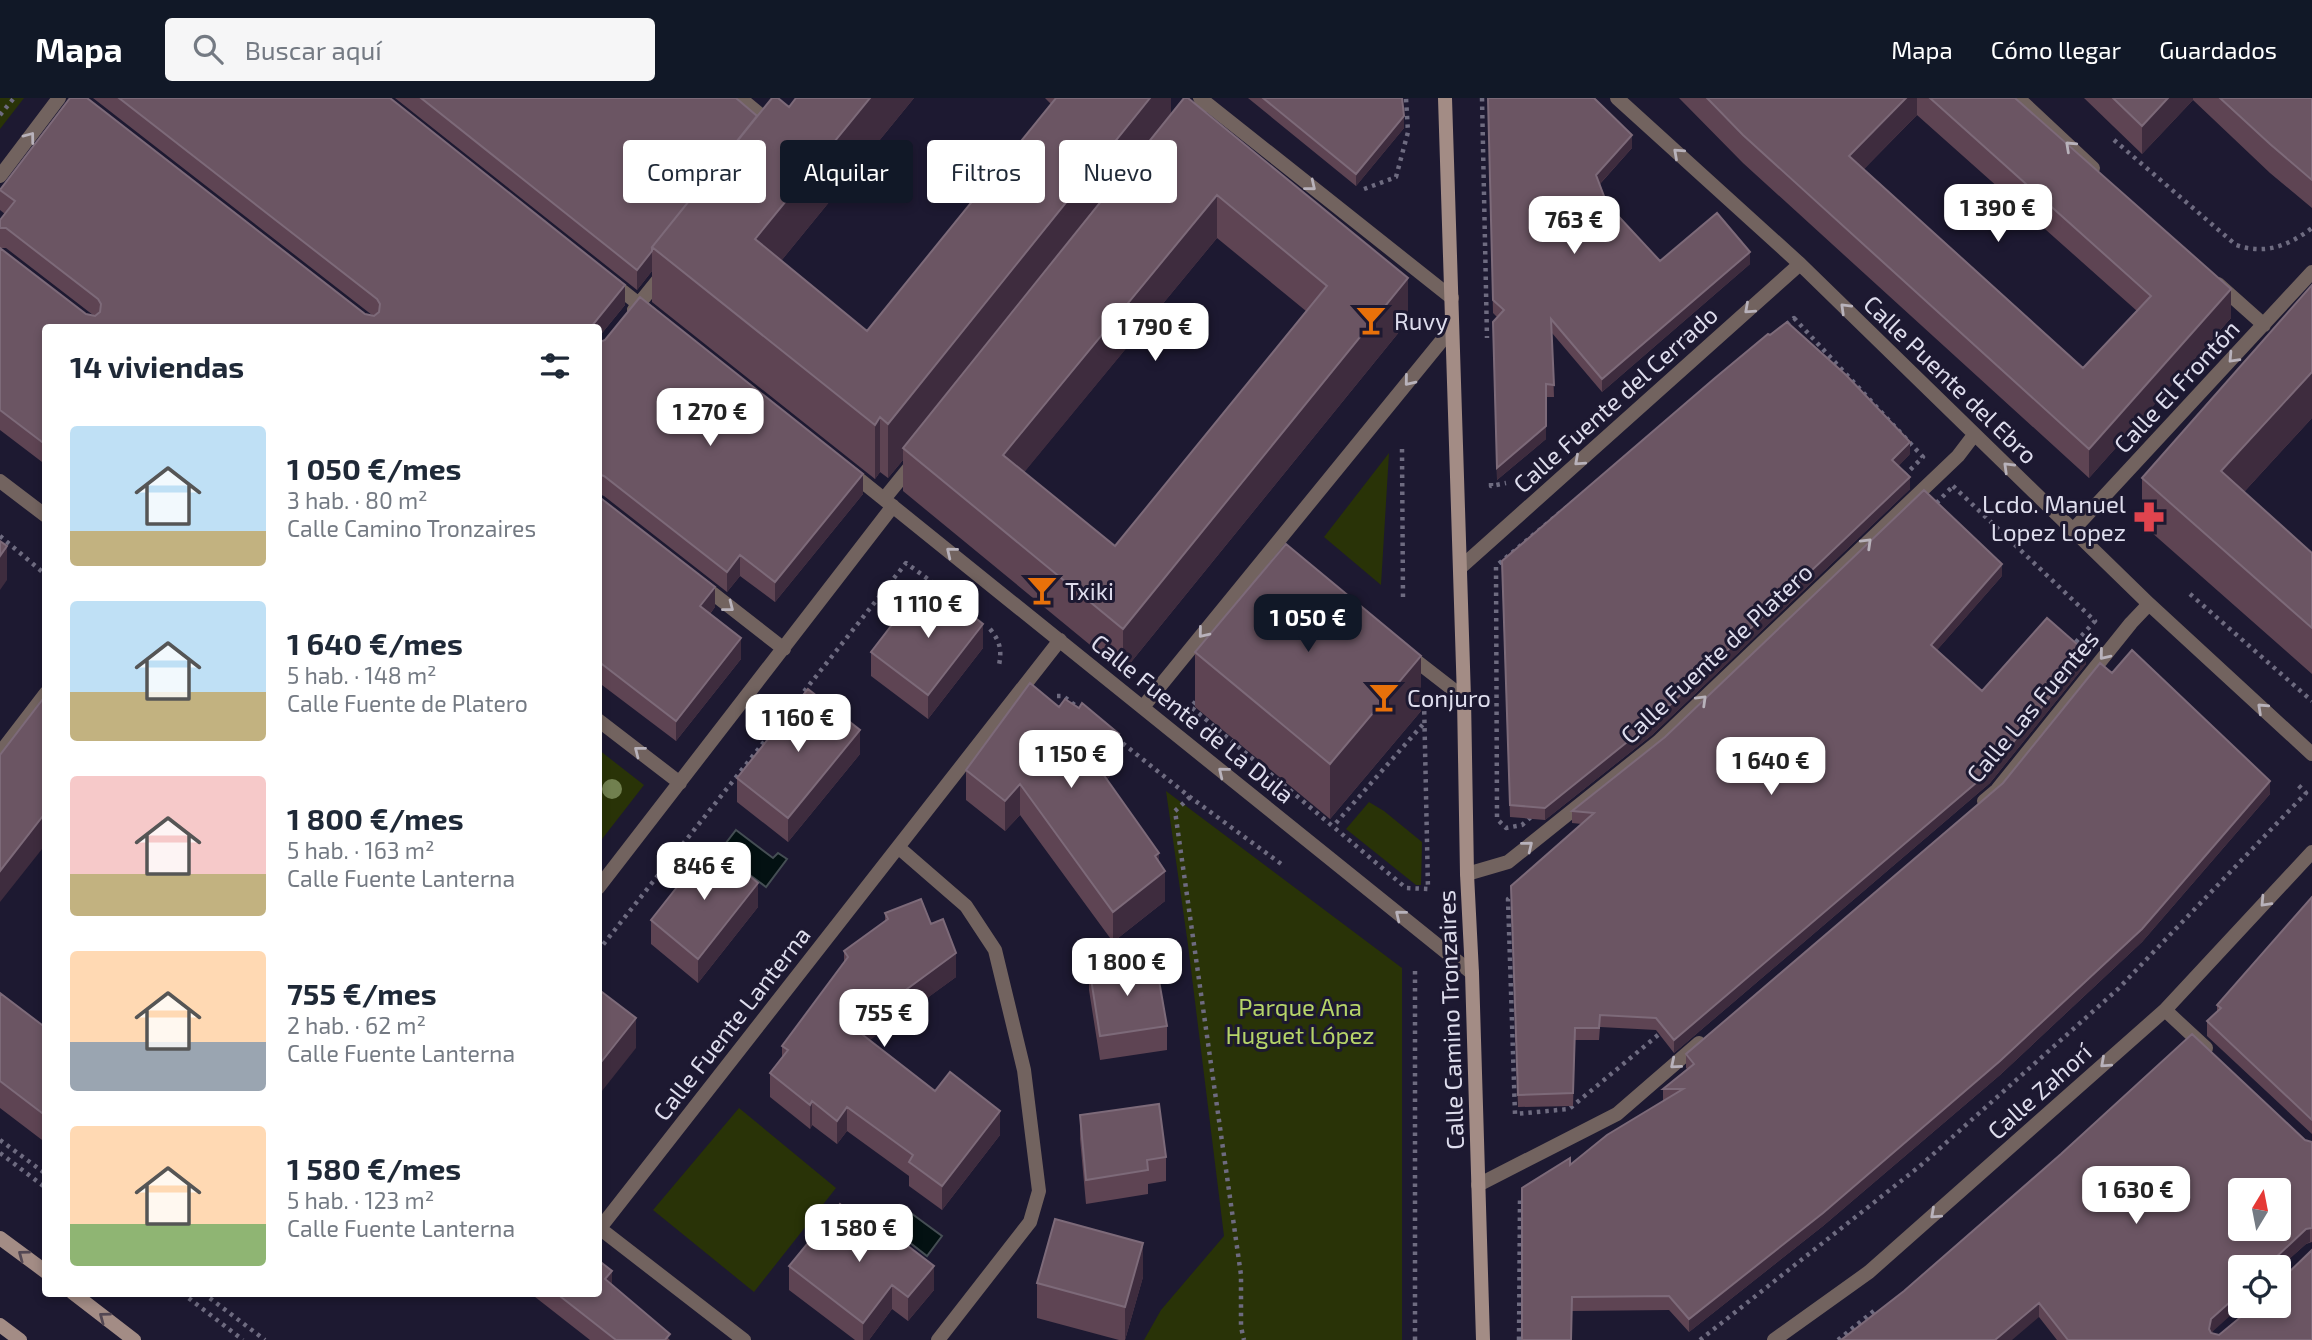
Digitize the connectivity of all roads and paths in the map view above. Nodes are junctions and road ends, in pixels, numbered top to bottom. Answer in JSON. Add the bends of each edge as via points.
{"nodes":[{"id":1,"x":14,"y":98,"type":"edge"},
{"id":2,"x":59,"y":98,"type":"edge"},
{"id":3,"x":740,"y":98,"type":"edge"},
{"id":4,"x":1406,"y":98,"type":"edge"},
{"id":5,"x":1482,"y":98,"type":"edge"},
{"id":6,"x":1617,"y":98,"type":"edge"},
{"id":7,"x":2018,"y":98,"type":"edge"},
{"id":8,"x":1445,"y":99,"type":"edge"},
{"id":9,"x":1202,"y":100,"type":"edge"},
{"id":10,"x":0,"y":115,"type":"edge"},
{"id":11,"x":778,"y":129,"type":"edge"},
{"id":12,"x":2106,"y":133,"type":"dead end"},
{"id":13,"x":1178,"y":134,"type":"edge"},
{"id":14,"x":0,"y":176,"type":"edge"},
{"id":15,"x":2107,"y":181,"type":"edge"},
{"id":16,"x":1356,"y":192,"type":"dead end"},
{"id":17,"x":2312,"y":228,"type":"edge"},
{"id":18,"x":674,"y":260,"type":"edge"},
{"id":19,"x":1800,"y":264,"type":"junction"},
{"id":20,"x":596,"y":270,"type":"edge"},
{"id":21,"x":2206,"y":272,"type":"edge"},
{"id":22,"x":2312,"y":272,"type":"edge"},
{"id":23,"x":1452,"y":298,"type":"junction"},
{"id":24,"x":639,"y":304,"type":"junction"},
{"id":25,"x":623,"y":324,"type":"edge"},
{"id":26,"x":664,"y":324,"type":"edge"},
{"id":27,"x":2264,"y":325,"type":"junction"},
{"id":28,"x":1452,"y":328,"type":"junction"},
{"id":29,"x":1488,"y":348,"type":"dead end"},
{"id":30,"x":1974,"y":435,"type":"junction"},
{"id":31,"x":925,"y":449,"type":"edge"},
{"id":32,"x":1402,"y":449,"type":"dead end"},
{"id":33,"x":842,"y":465,"type":"edge"},
{"id":34,"x":1490,"y":472,"type":"dead end"},
{"id":35,"x":0,"y":481,"type":"edge"},
{"id":36,"x":1515,"y":482,"type":"dead end"},
{"id":37,"x":889,"y":502,"type":"junction"},
{"id":38,"x":42,"y":513,"type":"edge"},
{"id":39,"x":2073,"y":530,"type":"junction"},
{"id":40,"x":0,"y":536,"type":"edge"},
{"id":41,"x":1496,"y":566,"type":"joint"},
{"id":42,"x":1460,"y":568,"type":"junction"},
{"id":43,"x":42,"y":572,"type":"edge"},
{"id":44,"x":686,"y":572,"type":"edge"},
{"id":45,"x":940,"y":588,"type":"edge"},
{"id":46,"x":2188,"y":593,"type":"dead end"},
{"id":47,"x":1403,"y":600,"type":"dead end"},
{"id":48,"x":2149,"y":604,"type":"junction"},
{"id":49,"x":985,"y":621,"type":"dead end"},
{"id":50,"x":1060,"y":640,"type":"junction"},
{"id":51,"x":1399,"y":647,"type":"edge"},
{"id":52,"x":783,"y":649,"type":"junction"},
{"id":53,"x":998,"y":671,"type":"dead end"},
{"id":54,"x":42,"y":698,"type":"edge"},
{"id":55,"x":1047,"y":698,"type":"edge"},
{"id":56,"x":1464,"y":698,"type":"junction"},
{"id":57,"x":2312,"y":701,"type":"edge"},
{"id":58,"x":1143,"y":707,"type":"junction"},
{"id":59,"x":1078,"y":708,"type":"edge"},
{"id":60,"x":1425,"y":722,"type":"junction"},
{"id":61,"x":602,"y":723,"type":"edge"},
{"id":62,"x":1109,"y":732,"type":"edge"},
{"id":63,"x":0,"y":753,"type":"edge"},
{"id":64,"x":2312,"y":754,"type":"edge"},
{"id":65,"x":2292,"y":779,"type":"dead end"},
{"id":66,"x":680,"y":783,"type":"junction"},
{"id":67,"x":1190,"y":797,"type":"junction"},
{"id":68,"x":1976,"y":807,"type":"edge"},
{"id":69,"x":1333,"y":827,"type":"junction"},
{"id":70,"x":898,"y":847,"type":"junction"},
{"id":71,"x":2312,"y":852,"type":"edge"},
{"id":72,"x":1286,"y":868,"type":"dead end"},
{"id":73,"x":1467,"y":874,"type":"junction"},
{"id":74,"x":602,"y":883,"type":"edge"},
{"id":75,"x":602,"y":946,"type":"edge"},
{"id":76,"x":1415,"y":962,"type":"dead end"},
{"id":77,"x":1472,"y":973,"type":"junction"},
{"id":78,"x":2165,"y":1010,"type":"junction"},
{"id":79,"x":1712,"y":1032,"type":"edge"},
{"id":80,"x":2221,"y":1061,"type":"edge"},
{"id":81,"x":1515,"y":1114,"type":"joint"},
{"id":82,"x":0,"y":1140,"type":"edge"},
{"id":83,"x":0,"y":1153,"type":"edge"},
{"id":84,"x":42,"y":1171,"type":"edge"},
{"id":85,"x":42,"y":1185,"type":"edge"},
{"id":86,"x":1478,"y":1185,"type":"junction"},
{"id":87,"x":1521,"y":1198,"type":"edge"},
{"id":88,"x":602,"y":1223,"type":"edge"},
{"id":89,"x":602,"y":1229,"type":"edge"},
{"id":90,"x":0,"y":1238,"type":"edge"},
{"id":91,"x":42,"y":1269,"type":"edge"},
{"id":92,"x":78,"y":1297,"type":"edge"},
{"id":93,"x":187,"y":1297,"type":"edge"},
{"id":94,"x":208,"y":1297,"type":"edge"},
{"id":95,"x":1880,"y":1306,"type":"edge"},
{"id":96,"x":0,"y":1325,"type":"edge"},
{"id":97,"x":20,"y":1340,"type":"edge"},
{"id":98,"x":134,"y":1340,"type":"edge"},
{"id":99,"x":243,"y":1340,"type":"edge"},
{"id":100,"x":265,"y":1340,"type":"edge"},
{"id":101,"x":744,"y":1340,"type":"edge"},
{"id":102,"x":938,"y":1340,"type":"edge"},
{"id":103,"x":1244,"y":1340,"type":"edge"},
{"id":104,"x":1415,"y":1340,"type":"edge"},
{"id":105,"x":1483,"y":1340,"type":"edge"},
{"id":106,"x":1519,"y":1340,"type":"edge"},
{"id":107,"x":1700,"y":1340,"type":"edge"},
{"id":108,"x":1774,"y":1340,"type":"edge"},
{"id":109,"x":1838,"y":1340,"type":"edge"}],
"edges":[{"from":1,"to":10,"type":"path"},
{"from":14,"to":2,"type":"street","one_way":true},
{"from":3,"to":11,"type":"street"},
{"from":4,"to":16,"type":"path","via":[[1408,132],[1396,177]]},
{"from":5,"to":29,"type":"path"},
{"from":19,"to":6,"type":"street","name":"Calle Puente del Ebro","one_way":true},
{"from":15,"to":7,"type":"street","one_way":true},
{"from":8,"to":23,"type":"street","name":"Calle Camino Tronzaires"},
{"from":9,"to":13,"type":"street"},
{"from":9,"to":23,"type":"street","one_way":true},
{"from":12,"to":17,"type":"path","via":[[2236,246],[2277,248]]},
{"from":18,"to":24,"type":"street"},
{"from":30,"to":19,"type":"street","name":"Calle Puente del Ebro","one_way":true},
{"from":19,"to":42,"type":"street","name":"Calle Fuente del Cerrado","one_way":true},
{"from":20,"to":24,"type":"street"},
{"from":21,"to":27,"type":"street"},
{"from":22,"to":27,"type":"street","name":"Calle El Frontón"},
{"from":23,"to":28,"type":"street","name":"Calle Camino Tronzaires"},
{"from":24,"to":25,"type":"street"},
{"from":24,"to":26,"type":"street"},
{"from":27,"to":39,"type":"street","name":"Calle El Frontón","one_way":true},
{"from":28,"to":42,"type":"street","name":"Calle Camino Tronzaires"},
{"from":28,"to":58,"type":"street","one_way":true,"via":[[1278,552]]},
{"from":39,"to":30,"type":"street","name":"Calle Puente del Ebro","one_way":true},
{"from":73,"to":30,"type":"street","name":"Calle Fuente de Platero","one_way":true,"via":[[1508,862],[1658,742],[1958,456]]},
{"from":31,"to":37,"type":"street"},
{"from":32,"to":47,"type":"path"},
{"from":33,"to":37,"type":"street","name":"Calle Fuente de La Dula"},
{"from":34,"to":36,"type":"path","via":[[1491,486]]},
{"from":35,"to":38,"type":"street"},
{"from":50,"to":37,"type":"street","name":"Calle Fuente de La Dula","one_way":true},
{"from":37,"to":52,"type":"street"},
{"from":39,"to":48,"type":"street","name":"Calle Puente del Ebro"},
{"from":40,"to":43,"type":"path"},
{"from":41,"to":41,"type":"path","via":[[1794,318],[1923,457],[1827,553],[1715,654],[1522,825],[1506,828],[1497,819]]},
{"from":42,"to":56,"type":"street","name":"Calle Camino Tronzaires"},
{"from":44,"to":52,"type":"street","one_way":true},
{"from":45,"to":75,"type":"path","via":[[906,563]]},
{"from":46,"to":57,"type":"path"},
{"from":64,"to":48,"type":"street","name":"Calle Puente del Ebro","one_way":true},
{"from":48,"to":68,"type":"street","name":"Calle Las Fuentes","one_way":true,"via":[[1997,789]]},
{"from":49,"to":53,"type":"path","via":[[1002,652]]},
{"from":50,"to":58,"type":"street","name":"Calle Fuente de La Dula"},
{"from":50,"to":70,"type":"street","name":"Calle Fuente Lanterna"},
{"from":51,"to":56,"type":"street"},
{"from":52,"to":66,"type":"street"},
{"from":54,"to":63,"type":"street"},
{"from":55,"to":59,"type":"path","via":[[1063,696]]},
{"from":56,"to":73,"type":"street","name":"Calle Camino Tronzaires"},
{"from":77,"to":58,"type":"street","name":"Calle Fuente de La Dula","one_way":true},
{"from":60,"to":69,"type":"path"},
{"from":60,"to":69,"type":"path","via":[[1428,889],[1406,888]]},
{"from":60,"to":69,"type":"path","via":[[1424,700],[1286,591],[1191,707]]},
{"from":66,"to":61,"type":"street","one_way":true},
{"from":62,"to":67,"type":"path"},
{"from":65,"to":107,"type":"path","via":[[2306,793],[2118,989],[1920,1166]]},
{"from":66,"to":74,"type":"street"},
{"from":67,"to":72,"type":"path"},
{"from":67,"to":103,"type":"path","via":[[1175,811],[1241,1275]]},
{"from":70,"to":88,"type":"street","name":"Calle Fuente Lanterna"},
{"from":70,"to":102,"type":"street","via":[[966,906],[995,950],[1024,1070],[1039,1191],[1030,1222]]},
{"from":71,"to":78,"type":"street","name":"Calle Zahorí","one_way":true},
{"from":73,"to":77,"type":"street","name":"Calle Camino Tronzaires"},
{"from":76,"to":104,"type":"path"},
{"from":77,"to":86,"type":"street","name":"Calle Camino Tronzaires"},
{"from":78,"to":80,"type":"street"},
{"from":78,"to":108,"type":"street","name":"Calle Zahorí","one_way":true,"via":[[1869,1272]]},
{"from":79,"to":86,"type":"street","one_way":true,"via":[[1616,1114]]},
{"from":81,"to":81,"type":"path","via":[[1569,1109],[1817,903],[1960,770],[2095,621],[1953,486],[1815,628],[1666,769],[1508,899]]},
{"from":82,"to":84,"type":"path"},
{"from":83,"to":85,"type":"path"},
{"from":86,"to":105,"type":"street","name":"Calle Camino Tronzaires"},
{"from":87,"to":106,"type":"path"},
{"from":89,"to":101,"type":"street","name":"Calle Fuente Lanterna"},
{"from":91,"to":90,"type":"street","one_way":true},
{"from":98,"to":92,"type":"street","one_way":true},
{"from":93,"to":99,"type":"path"},
{"from":94,"to":100,"type":"path"},
{"from":95,"to":109,"type":"path"},
{"from":96,"to":97,"type":"street"}]}
